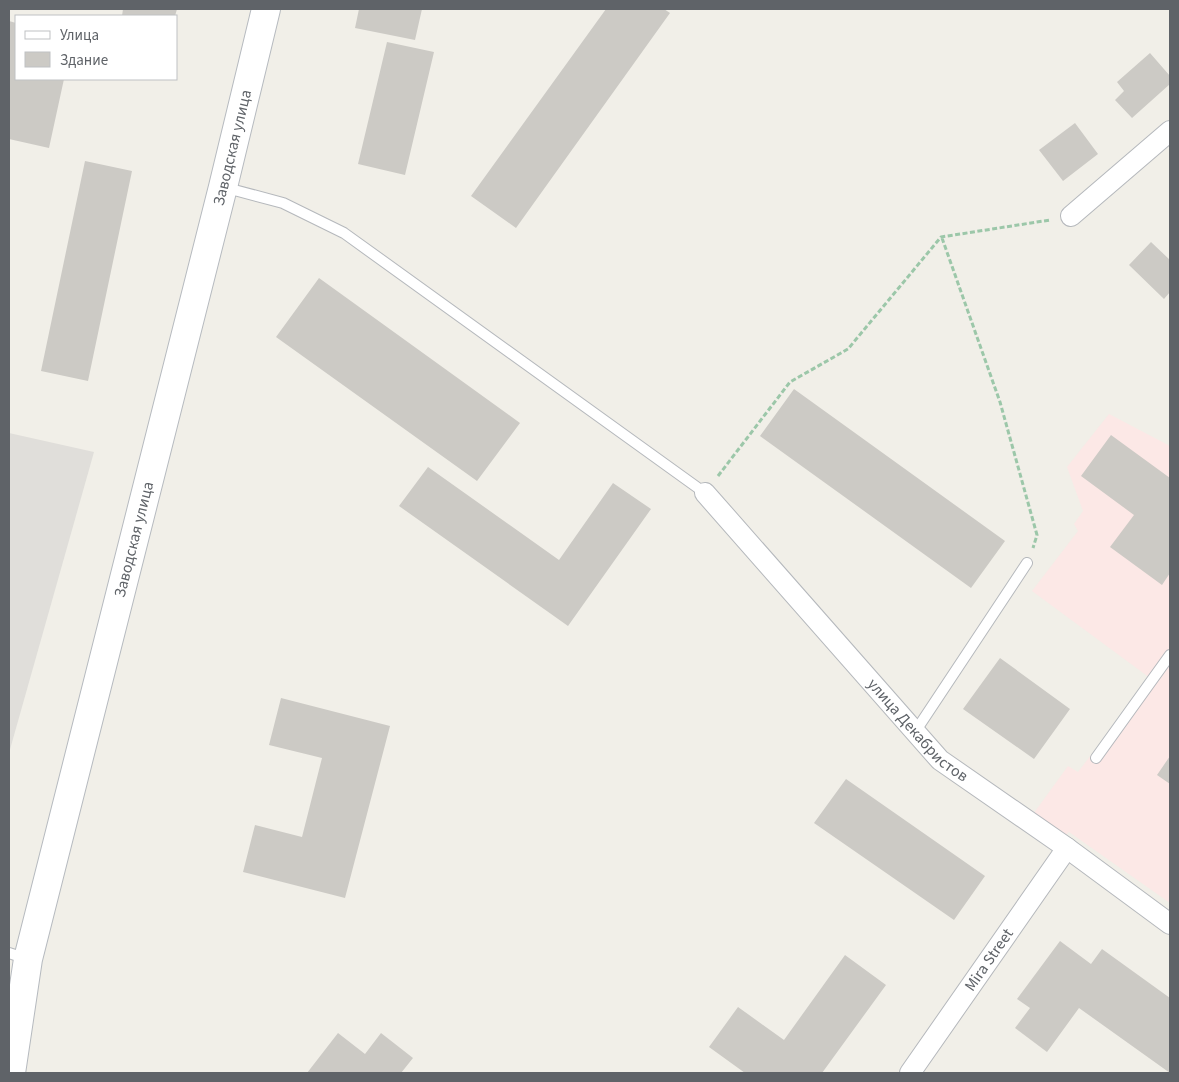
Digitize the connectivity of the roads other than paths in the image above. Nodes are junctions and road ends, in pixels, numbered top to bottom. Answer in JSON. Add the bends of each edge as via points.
{"nodes":[{"id":1,"x":266,"y":9,"type":"edge"},
{"id":2,"x":1170,"y":132,"type":"edge"},
{"id":3,"x":222,"y":187,"type":"junction"},
{"id":4,"x":1071,"y":216,"type":"road end"},
{"id":5,"x":705,"y":493,"type":"joint"},
{"id":6,"x":1027,"y":563,"type":"road end"},
{"id":7,"x":1170,"y":655,"type":"edge"},
{"id":8,"x":915,"y":732,"type":"junction"},
{"id":9,"x":1096,"y":758,"type":"dead end"},
{"id":10,"x":1067,"y":848,"type":"junction"},
{"id":11,"x":1170,"y":924,"type":"edge"},
{"id":12,"x":18,"y":956,"type":"edge"},
{"id":13,"x":11,"y":1073,"type":"edge"},
{"id":14,"x":910,"y":1073,"type":"edge"}],
"edges":[{"from":1,"to":3,"type":"street","name":"Заводская улица"},
{"from":2,"to":4,"type":"street"},
{"from":3,"to":5,"type":"lane","via":[[283,203],[344,233]]},
{"from":3,"to":12,"type":"street","name":"Заводская улица"},
{"from":5,"to":8,"type":"street","name":"улица Декабристов"},
{"from":6,"to":8,"type":"lane"},
{"from":7,"to":9,"type":"lane"},
{"from":8,"to":10,"type":"street","name":"улица Декабристов","via":[[940,760]]},
{"from":10,"to":11,"type":"street","name":"улица Декабристов"},
{"from":10,"to":14,"type":"street","name":"Mira Street"},
{"from":12,"to":13,"type":"street","name":"Заводская улица"}]}
